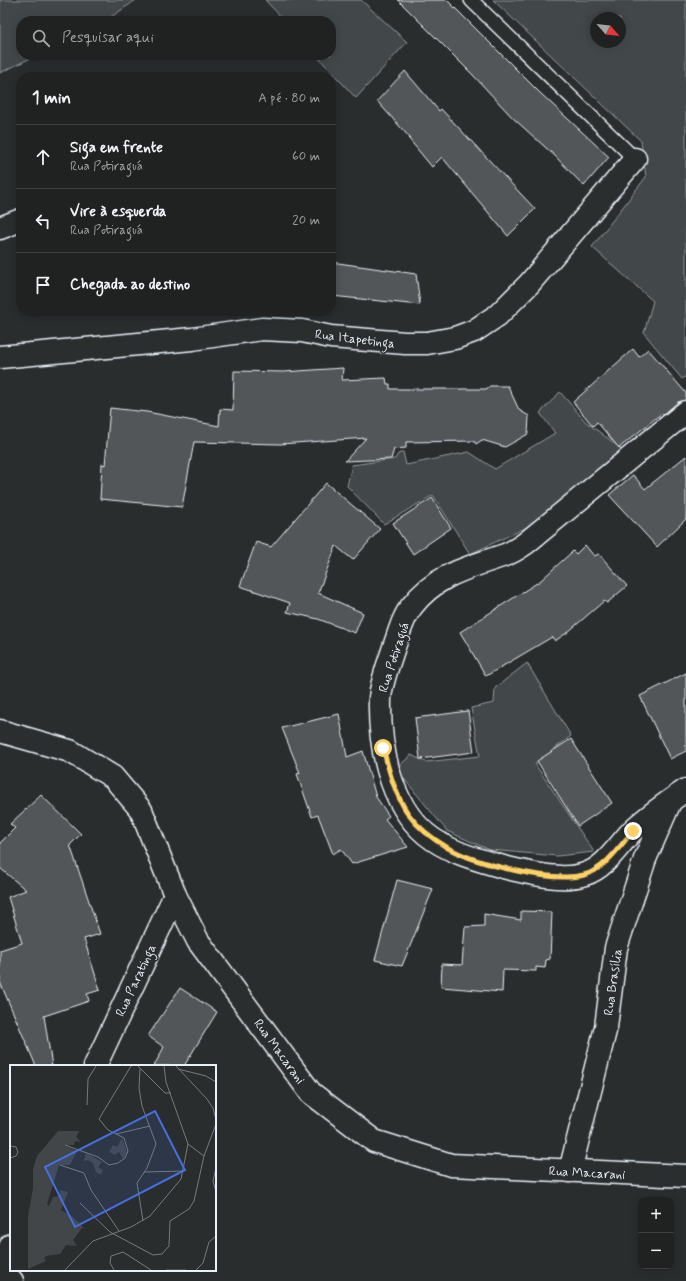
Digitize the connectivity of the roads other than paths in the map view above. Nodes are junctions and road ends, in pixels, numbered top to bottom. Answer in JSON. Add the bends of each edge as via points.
{"nodes":[{"id":1,"x":471,"y":0,"type":"edge"},
{"id":2,"x":635,"y":159,"type":"joint"},
{"id":3,"x":16,"y":222,"type":"edge"},
{"id":4,"x":0,"y":228,"type":"edge"},
{"id":5,"x":0,"y":357,"type":"edge"},
{"id":6,"x":686,"y":412,"type":"edge"},
{"id":7,"x":0,"y":731,"type":"edge"},
{"id":8,"x":679,"y":795,"type":"edge"},
{"id":9,"x":175,"y":895,"type":"junction"},
{"id":10,"x":95,"y":1065,"type":"edge"},
{"id":11,"x":570,"y":1171,"type":"junction"},
{"id":12,"x":686,"y":1176,"type":"edge"},
{"id":13,"x":10,"y":1247,"type":"edge"},
{"id":14,"x":0,"y":1269,"type":"edge"},
{"id":15,"x":12,"y":1281,"type":"edge"}],
"edges":[{"from":1,"to":2,"type":"lane"},
{"from":2,"to":5,"type":"street","name":"Rua Itapetinga","via":[[529,284],[498,315],[474,331],[454,338],[427,343],[405,343],[262,329],[192,339]]},
{"from":3,"to":4,"type":"street"},
{"from":6,"to":8,"type":"street","name":"Rua Potiraguá","via":[[526,543],[504,556],[449,574],[430,587],[411,607],[400,630],[380,698],[383,748],[394,787],[409,815],[426,833],[449,848],[475,859],[520,871],[558,877],[584,875],[600,866],[633,831]]},
{"from":7,"to":9,"type":"street","name":"Rua Macarani","via":[[70,752],[113,777],[141,810]]},
{"from":8,"to":11,"type":"street","name":"Rua Brasília","via":[[646,859],[616,948],[606,1027]]},
{"from":9,"to":10,"type":"street","name":"Rua Paratinga"},
{"from":9,"to":11,"type":"street","name":"Rua Macarani","via":[[198,941],[311,1093],[374,1140],[451,1165]]},
{"from":11,"to":12,"type":"street","name":"Rua Macarani"},
{"from":13,"to":14,"type":"street"},
{"from":14,"to":15,"type":"street"}]}
